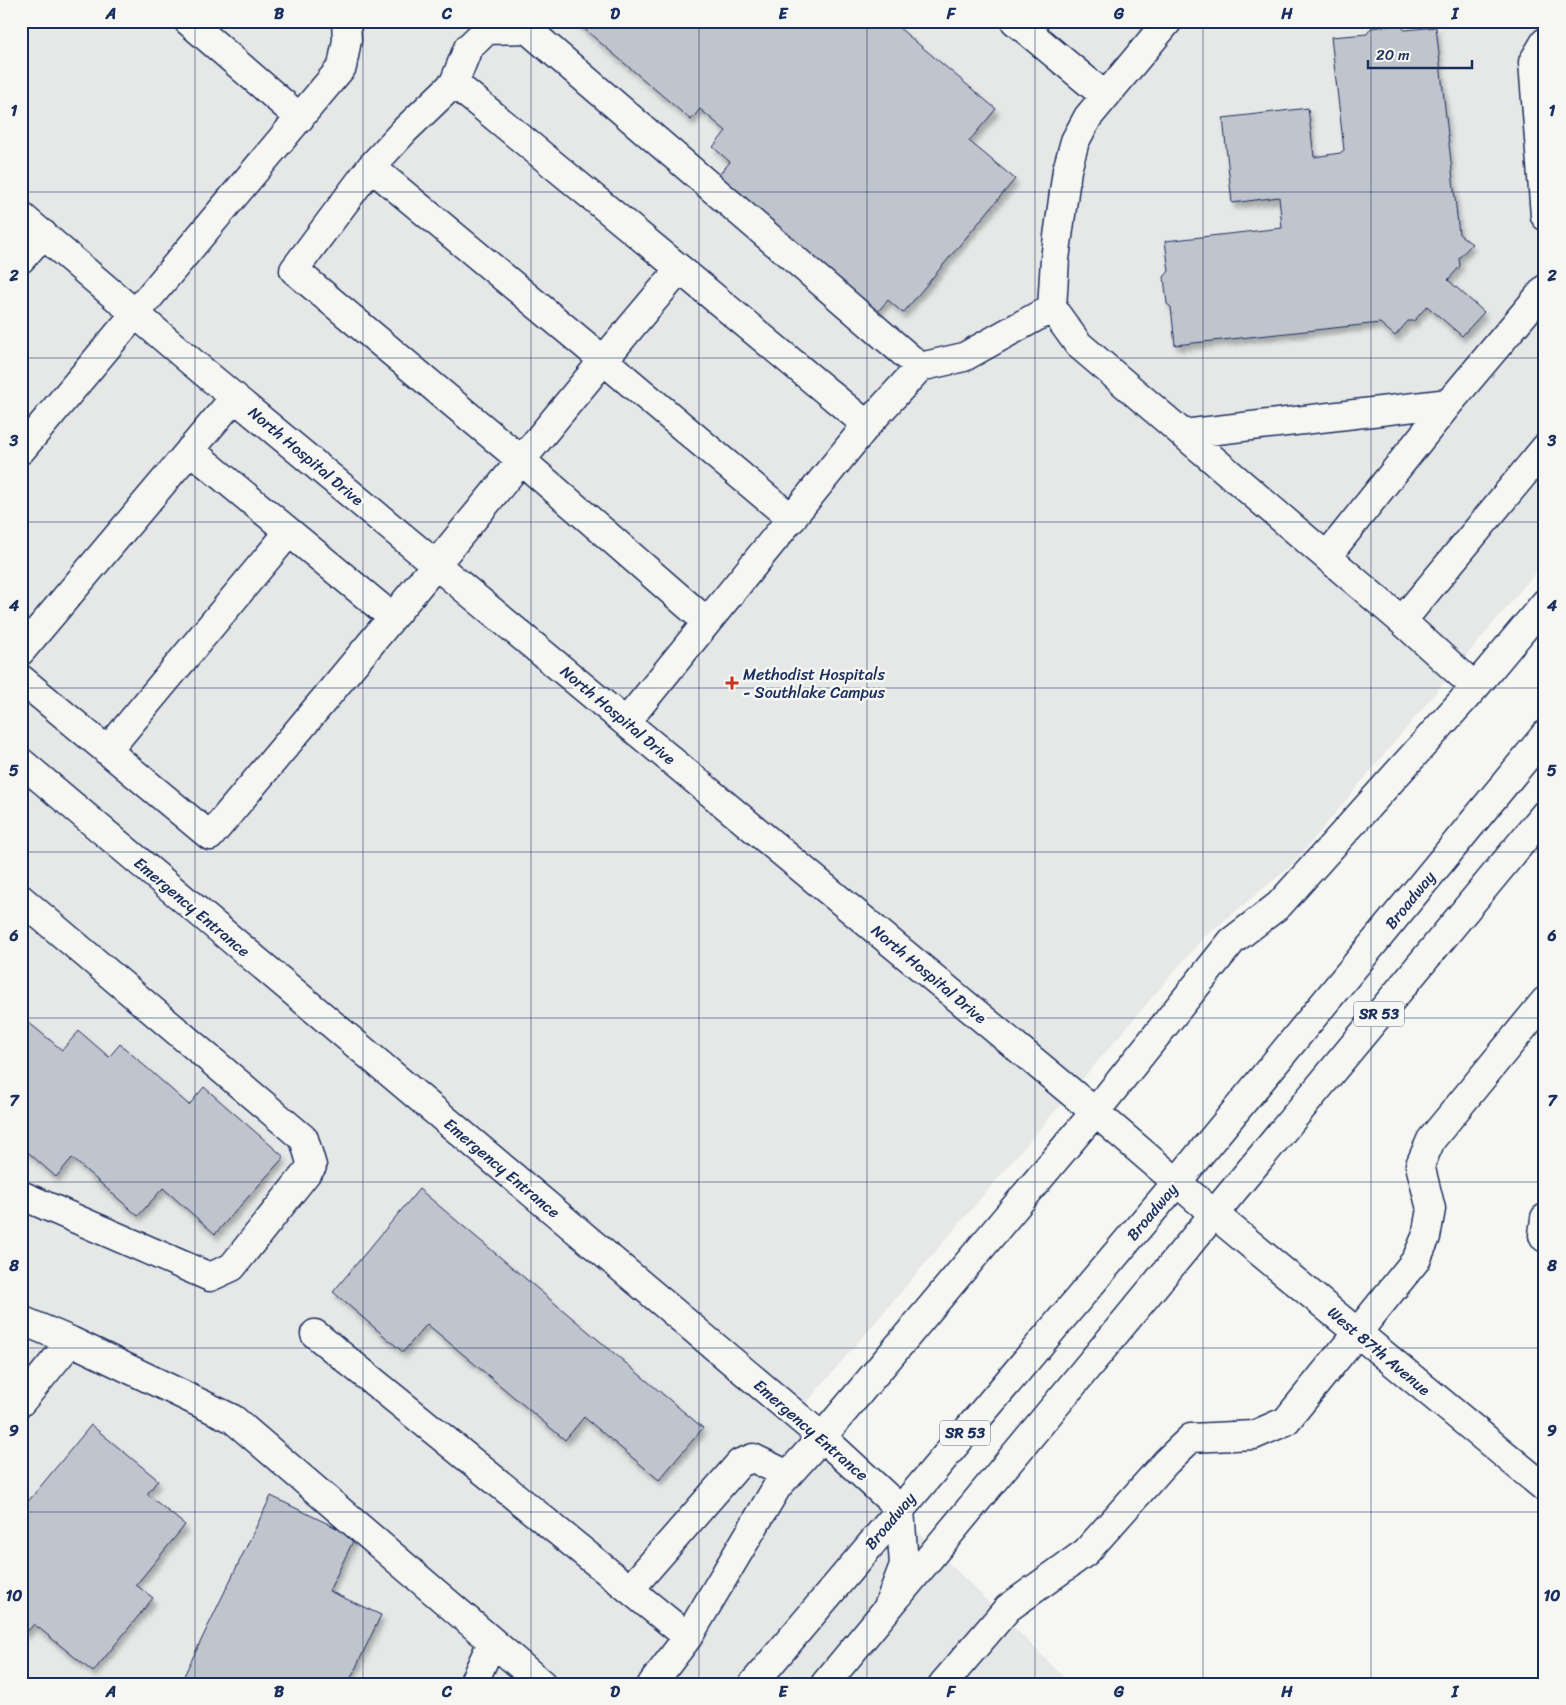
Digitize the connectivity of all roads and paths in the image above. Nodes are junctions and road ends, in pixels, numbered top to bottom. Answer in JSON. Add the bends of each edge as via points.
{"nodes":[{"id":1,"x":188,"y":21,"type":"edge"},
{"id":2,"x":346,"y":21,"type":"edge"},
{"id":3,"x":1015,"y":21,"type":"edge"},
{"id":4,"x":1168,"y":21,"type":"edge"},
{"id":5,"x":1540,"y":21,"type":"edge"},
{"id":6,"x":1545,"y":25,"type":"edge"},
{"id":7,"x":1545,"y":42,"type":"edge"},
{"id":8,"x":454,"y":83,"type":"junction"},
{"id":9,"x":1105,"y":96,"type":"junction"},
{"id":10,"x":300,"y":118,"type":"junction"},
{"id":11,"x":371,"y":167,"type":"junction"},
{"id":12,"x":21,"y":216,"type":"edge"},
{"id":13,"x":1545,"y":216,"type":"edge"},
{"id":14,"x":43,"y":234,"type":"junction"},
{"id":15,"x":21,"y":259,"type":"edge"},
{"id":16,"x":680,"y":269,"type":"junction"},
{"id":17,"x":1545,"y":289,"type":"edge"},
{"id":18,"x":1052,"y":308,"type":"junction"},
{"id":19,"x":137,"y":313,"type":"junction"},
{"id":20,"x":602,"y":359,"type":"junction"},
{"id":21,"x":920,"y":367,"type":"junction"},
{"id":22,"x":235,"y":397,"type":"junction"},
{"id":23,"x":1449,"y":403,"type":"junction"},
{"id":24,"x":867,"y":425,"type":"junction"},
{"id":25,"x":1183,"y":434,"type":"junction"},
{"id":26,"x":1545,"y":448,"type":"edge"},
{"id":27,"x":21,"y":450,"type":"edge"},
{"id":28,"x":190,"y":450,"type":"junction"},
{"id":29,"x":521,"y":460,"type":"junction"},
{"id":30,"x":792,"y":520,"type":"junction"},
{"id":31,"x":289,"y":532,"type":"junction"},
{"id":32,"x":1326,"y":556,"type":"junction"},
{"id":33,"x":436,"y":564,"type":"junction"},
{"id":34,"x":1545,"y":603,"type":"edge"},
{"id":35,"x":392,"y":618,"type":"junction"},
{"id":36,"x":1402,"y":621,"type":"junction"},
{"id":37,"x":708,"y":622,"type":"junction"},
{"id":38,"x":21,"y":651,"type":"edge"},
{"id":39,"x":21,"y":679,"type":"edge"},
{"id":40,"x":1475,"y":687,"type":"junction"},
{"id":41,"x":626,"y":722,"type":"junction"},
{"id":42,"x":1545,"y":736,"type":"edge"},
{"id":43,"x":107,"y":751,"type":"junction"},
{"id":44,"x":21,"y":762,"type":"edge"},
{"id":45,"x":1545,"y":814,"type":"edge"},
{"id":46,"x":21,"y":899,"type":"edge"},
{"id":47,"x":1545,"y":1001,"type":"edge"},
{"id":48,"x":1095,"y":1112,"type":"junction"},
{"id":49,"x":1178,"y":1182,"type":"junction"},
{"id":50,"x":21,"y":1195,"type":"edge"},
{"id":51,"x":1214,"y":1214,"type":"junction"},
{"id":52,"x":1545,"y":1218,"type":"edge"},
{"id":53,"x":1545,"y":1238,"type":"edge"},
{"id":54,"x":21,"y":1320,"type":"edge"},
{"id":55,"x":1357,"y":1332,"type":"junction"},
{"id":56,"x":315,"y":1334,"type":"dead end"},
{"id":57,"x":71,"y":1341,"type":"junction"},
{"id":58,"x":21,"y":1402,"type":"edge"},
{"id":59,"x":822,"y":1437,"type":"junction"},
{"id":60,"x":788,"y":1475,"type":"junction"},
{"id":61,"x":1545,"y":1488,"type":"edge"},
{"id":62,"x":900,"y":1509,"type":"junction"},
{"id":63,"x":630,"y":1590,"type":"junction"},
{"id":64,"x":886,"y":1610,"type":"junction"},
{"id":65,"x":688,"y":1637,"type":"junction"},
{"id":66,"x":492,"y":1642,"type":"junction"},
{"id":67,"x":951,"y":1681,"type":"edge"},
{"id":68,"x":473,"y":1684,"type":"edge"},
{"id":69,"x":542,"y":1684,"type":"edge"},
{"id":70,"x":652,"y":1684,"type":"edge"},
{"id":71,"x":753,"y":1684,"type":"edge"},
{"id":72,"x":825,"y":1684,"type":"edge"}],
"edges":[{"from":1,"to":10,"type":"street"},
{"from":2,"to":10,"type":"street","via":[[347,40],[342,67]]},
{"from":3,"to":9,"type":"street"},
{"from":4,"to":9,"type":"street"},
{"from":5,"to":6,"type":"street"},
{"from":7,"to":13,"type":"street","via":[[1533,62]]},
{"from":8,"to":11,"type":"street"},
{"from":8,"to":16,"type":"street"},
{"from":8,"to":21,"type":"street","via":[[468,48],[487,30],[527,29]]},
{"from":9,"to":18,"type":"street","via":[[1075,141],[1067,170],[1054,259]]},
{"from":10,"to":19,"type":"street"},
{"from":11,"to":20,"type":"street"},
{"from":11,"to":29,"type":"street","via":[[294,270]]},
{"from":12,"to":14,"type":"street","name":"North Hospital Drive"},
{"from":14,"to":15,"type":"street"},
{"from":14,"to":19,"type":"street","name":"North Hospital Drive"},
{"from":16,"to":20,"type":"street"},
{"from":16,"to":24,"type":"street"},
{"from":17,"to":23,"type":"street"},
{"from":18,"to":21,"type":"street","via":[[964,357]]},
{"from":18,"to":25,"type":"street","via":[[1078,344]]},
{"from":19,"to":22,"type":"street","name":"North Hospital Drive"},
{"from":19,"to":27,"type":"street"},
{"from":20,"to":29,"type":"street"},
{"from":20,"to":30,"type":"street"},
{"from":21,"to":24,"type":"street"},
{"from":22,"to":28,"type":"street"},
{"from":22,"to":33,"type":"street","name":"North Hospital Drive"},
{"from":23,"to":25,"type":"street"},
{"from":23,"to":32,"type":"street"},
{"from":24,"to":30,"type":"street"},
{"from":25,"to":32,"type":"street"},
{"from":26,"to":36,"type":"street"},
{"from":28,"to":31,"type":"street"},
{"from":28,"to":38,"type":"street"},
{"from":29,"to":33,"type":"street"},
{"from":29,"to":37,"type":"street"},
{"from":30,"to":37,"type":"street"},
{"from":31,"to":35,"type":"street"},
{"from":31,"to":43,"type":"street"},
{"from":32,"to":36,"type":"street"},
{"from":33,"to":35,"type":"street"},
{"from":33,"to":41,"type":"street","name":"North Hospital Drive"},
{"from":34,"to":40,"type":"street"},
{"from":35,"to":43,"type":"street","via":[[210,836]]},
{"from":36,"to":40,"type":"street"},
{"from":37,"to":41,"type":"street"},
{"from":39,"to":43,"type":"street"},
{"from":40,"to":48,"type":"street","via":[[1280,905],[1232,941]]},
{"from":41,"to":48,"type":"street","name":"North Hospital Drive"},
{"from":42,"to":49,"type":"street","name":"Broadway","number":"SR 53"},
{"from":44,"to":59,"type":"street","name":"Emergency Entrance"},
{"from":45,"to":51,"type":"street","number":"SR 53"},
{"from":46,"to":50,"type":"street","via":[[304,1139],[312,1166],[232,1267],[210,1277]]},
{"from":47,"to":55,"type":"street","via":[[1431,1140],[1420,1165],[1431,1209],[1426,1237],[1416,1260]]},
{"from":48,"to":49,"type":"street","name":"North Hospital Drive"},
{"from":48,"to":59,"type":"street"},
{"from":49,"to":51,"type":"street","name":"North Hospital Drive"},
{"from":49,"to":62,"type":"street","name":"Broadway","number":"SR 53"},
{"from":51,"to":55,"type":"street","name":"West 87th Avenue"},
{"from":51,"to":64,"type":"street","number":"SR 53"},
{"from":52,"to":53,"type":"street"},
{"from":54,"to":57,"type":"street"},
{"from":55,"to":61,"type":"street","name":"West 87th Avenue"},
{"from":55,"to":67,"type":"street","via":[[1286,1421],[1254,1435],[1191,1438],[1086,1552],[1008,1608]]},
{"from":56,"to":63,"type":"street"},
{"from":57,"to":58,"type":"street"},
{"from":57,"to":66,"type":"street","via":[[233,1419]]},
{"from":59,"to":60,"type":"street"},
{"from":59,"to":62,"type":"street","name":"Emergency Entrance"},
{"from":60,"to":63,"type":"street","via":[[753,1458],[740,1463]]},
{"from":60,"to":65,"type":"street","via":[[777,1487]]},
{"from":62,"to":64,"type":"street","via":[[904,1566]]},
{"from":62,"to":71,"type":"street","name":"Broadway","number":"SR 53"},
{"from":63,"to":65,"type":"street"},
{"from":64,"to":72,"type":"street","number":"SR 53"},
{"from":65,"to":70,"type":"street"},
{"from":66,"to":68,"type":"street"},
{"from":66,"to":69,"type":"street"}]}
